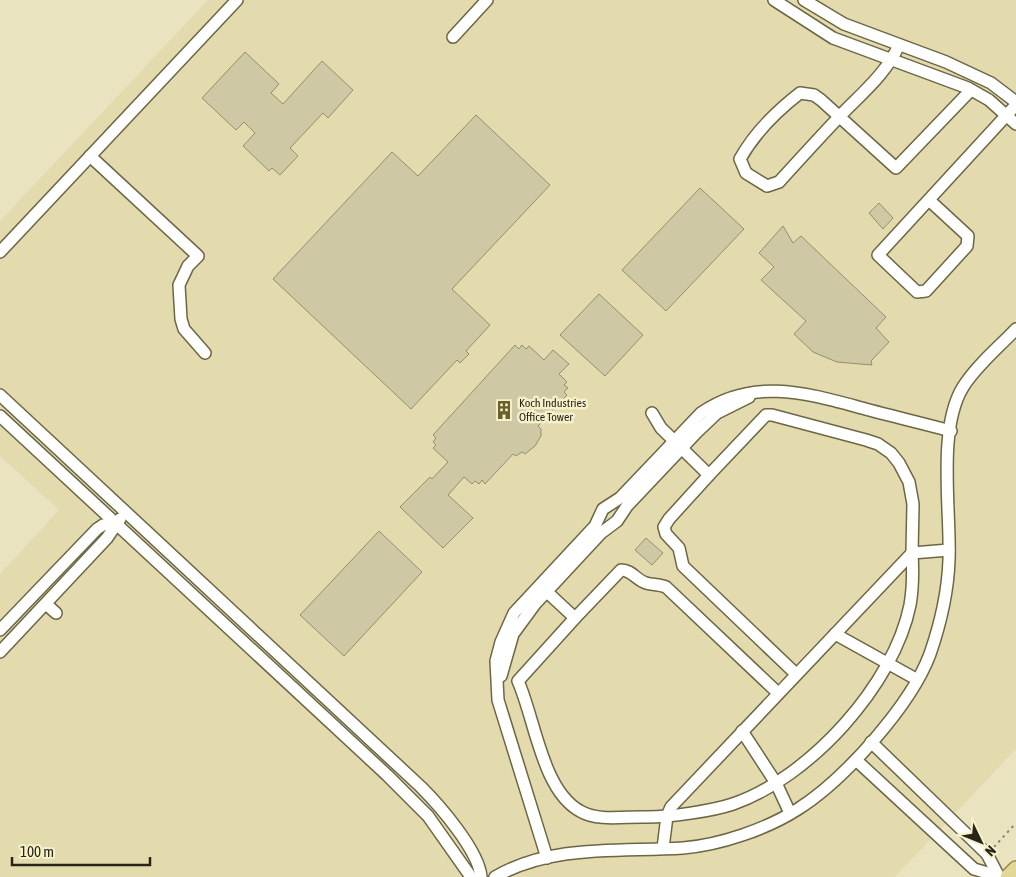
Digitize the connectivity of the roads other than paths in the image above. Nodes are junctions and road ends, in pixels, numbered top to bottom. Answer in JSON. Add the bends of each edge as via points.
{"nodes":[{"id":1,"x":237,"y":0,"type":"edge"},
{"id":2,"x":488,"y":0,"type":"edge"},
{"id":3,"x":774,"y":0,"type":"edge"},
{"id":4,"x":804,"y":0,"type":"edge"},
{"id":5,"x":453,"y":38,"type":"dead end"},
{"id":6,"x":898,"y":45,"type":"junction"},
{"id":7,"x":892,"y":60,"type":"junction"},
{"id":8,"x":971,"y":90,"type":"junction"},
{"id":9,"x":1016,"y":104,"type":"edge"},
{"id":10,"x":840,"y":116,"type":"junction"},
{"id":11,"x":1007,"y":116,"type":"junction"},
{"id":12,"x":1016,"y":124,"type":"edge"},
{"id":13,"x":90,"y":156,"type":"junction"},
{"id":14,"x":929,"y":200,"type":"junction"},
{"id":15,"x":0,"y":252,"type":"edge"},
{"id":16,"x":1016,"y":329,"type":"edge"},
{"id":17,"x":205,"y":353,"type":"dead end"},
{"id":18,"x":0,"y":395,"type":"edge"},
{"id":19,"x":652,"y":413,"type":"dead end"},
{"id":20,"x":0,"y":416,"type":"edge"},
{"id":21,"x":951,"y":431,"type":"junction"},
{"id":22,"x":677,"y":444,"type":"junction"},
{"id":23,"x":709,"y":475,"type":"junction"},
{"id":24,"x":623,"y":502,"type":"junction"},
{"id":25,"x":127,"y":512,"type":"junction"},
{"id":26,"x":116,"y":524,"type":"junction"},
{"id":27,"x":597,"y":530,"type":"junction"},
{"id":28,"x":949,"y":550,"type":"junction"},
{"id":29,"x":912,"y":553,"type":"junction"},
{"id":30,"x":546,"y":592,"type":"junction"},
{"id":31,"x":46,"y":604,"type":"junction"},
{"id":32,"x":56,"y":613,"type":"dead end"},
{"id":33,"x":576,"y":618,"type":"junction"},
{"id":34,"x":0,"y":630,"type":"edge"},
{"id":35,"x":834,"y":634,"type":"junction"},
{"id":36,"x":0,"y":652,"type":"edge"},
{"id":37,"x":888,"y":664,"type":"junction"},
{"id":38,"x":796,"y":674,"type":"junction"},
{"id":39,"x":916,"y":680,"type":"junction"},
{"id":40,"x":309,"y":684,"type":"junction"},
{"id":41,"x":498,"y":688,"type":"junction"},
{"id":42,"x":778,"y":693,"type":"junction"},
{"id":43,"x":299,"y":695,"type":"junction"},
{"id":44,"x":742,"y":731,"type":"junction"},
{"id":45,"x":871,"y":742,"type":"junction"},
{"id":46,"x":856,"y":760,"type":"junction"},
{"id":47,"x":776,"y":783,"type":"junction"},
{"id":48,"x":790,"y":813,"type":"junction"},
{"id":49,"x":668,"y":816,"type":"junction"},
{"id":50,"x":663,"y":848,"type":"junction"},
{"id":51,"x":547,"y":858,"type":"junction"},
{"id":52,"x":1016,"y":869,"type":"edge"},
{"id":53,"x":471,"y":877,"type":"edge"},
{"id":54,"x":481,"y":877,"type":"edge"},
{"id":55,"x":496,"y":877,"type":"edge"},
{"id":56,"x":1002,"y":877,"type":"edge"}],
"edges":[{"from":1,"to":13,"type":"lane"},
{"from":2,"to":5,"type":"lane"},
{"from":3,"to":7,"type":"lane","via":[[833,38]]},
{"from":4,"to":6,"type":"lane","via":[[844,24]]},
{"from":6,"to":7,"type":"lane"},
{"from":6,"to":9,"type":"lane","via":[[946,62],[990,83]]},
{"from":7,"to":8,"type":"lane"},
{"from":7,"to":10,"type":"lane"},
{"from":8,"to":10,"type":"lane","via":[[896,168]]},
{"from":8,"to":11,"type":"lane"},
{"from":9,"to":11,"type":"lane"},
{"from":10,"to":10,"type":"lane","via":[[779,182],[767,186],[746,174],[740,159],[747,146],[800,93],[814,95]]},
{"from":11,"to":12,"type":"lane"},
{"from":11,"to":14,"type":"lane"},
{"from":13,"to":15,"type":"lane"},
{"from":13,"to":17,"type":"lane","via":[[198,256],[188,266],[179,285],[181,319],[184,329]]},
{"from":14,"to":14,"type":"lane","via":[[878,255],[917,292],[926,291],[967,246],[968,236]]},
{"from":16,"to":21,"type":"lane","via":[[962,388]]},
{"from":18,"to":25,"type":"lane"},
{"from":19,"to":22,"type":"lane"},
{"from":20,"to":26,"type":"lane"},
{"from":21,"to":22,"type":"lane","via":[[801,392],[773,390],[755,393],[718,413]]},
{"from":21,"to":28,"type":"lane","via":[[946,481]]},
{"from":22,"to":23,"type":"lane"},
{"from":22,"to":24,"type":"lane"},
{"from":23,"to":29,"type":"lane","via":[[766,415],[878,444],[899,463],[909,482],[913,504]]},
{"from":23,"to":38,"type":"lane","via":[[669,519],[664,527],[666,534],[679,548],[683,566]]},
{"from":24,"to":27,"type":"lane","via":[[617,522]]},
{"from":24,"to":27,"type":"lane","via":[[603,509]]},
{"from":25,"to":26,"type":"lane"},
{"from":25,"to":40,"type":"lane"},
{"from":26,"to":31,"type":"lane","via":[[108,538]]},
{"from":26,"to":34,"type":"lane","via":[[97,529]]},
{"from":26,"to":43,"type":"lane"},
{"from":27,"to":30,"type":"lane"},
{"from":27,"to":41,"type":"lane","via":[[514,613],[496,661]]},
{"from":28,"to":29,"type":"lane"},
{"from":28,"to":39,"type":"lane","via":[[943,606],[930,655]]},
{"from":29,"to":35,"type":"lane"},
{"from":29,"to":37,"type":"lane","via":[[910,606]]},
{"from":30,"to":33,"type":"lane"},
{"from":30,"to":41,"type":"lane","via":[[513,634]]},
{"from":31,"to":32,"type":"lane"},
{"from":31,"to":36,"type":"lane"},
{"from":33,"to":42,"type":"lane","via":[[621,570],[628,570],[646,583],[666,587]]},
{"from":33,"to":49,"type":"lane","via":[[518,681],[551,779],[562,796],[580,811],[596,816]]},
{"from":35,"to":37,"type":"lane"},
{"from":35,"to":38,"type":"lane"},
{"from":37,"to":39,"type":"lane"},
{"from":37,"to":47,"type":"lane","via":[[866,698],[821,749]]},
{"from":38,"to":42,"type":"lane"},
{"from":39,"to":45,"type":"lane","via":[[903,704]]},
{"from":40,"to":43,"type":"lane"},
{"from":40,"to":54,"type":"lane","via":[[439,805],[480,867]]},
{"from":41,"to":51,"type":"lane","via":[[498,700]]},
{"from":42,"to":44,"type":"lane"},
{"from":43,"to":53,"type":"lane","via":[[428,816]]},
{"from":44,"to":47,"type":"lane"},
{"from":44,"to":49,"type":"lane","via":[[671,807]]},
{"from":45,"to":46,"type":"lane"},
{"from":45,"to":56,"type":"lane","via":[[988,854]]},
{"from":46,"to":48,"type":"lane","via":[[830,785]]},
{"from":46,"to":56,"type":"lane","via":[[974,869]]},
{"from":47,"to":48,"type":"lane"},
{"from":47,"to":49,"type":"lane","via":[[732,805]]},
{"from":48,"to":50,"type":"lane","via":[[744,835],[686,848]]},
{"from":49,"to":50,"type":"lane"},
{"from":50,"to":51,"type":"lane","via":[[607,850]]},
{"from":51,"to":55,"type":"lane","via":[[516,865]]},
{"from":52,"to":56,"type":"main road"}]}
